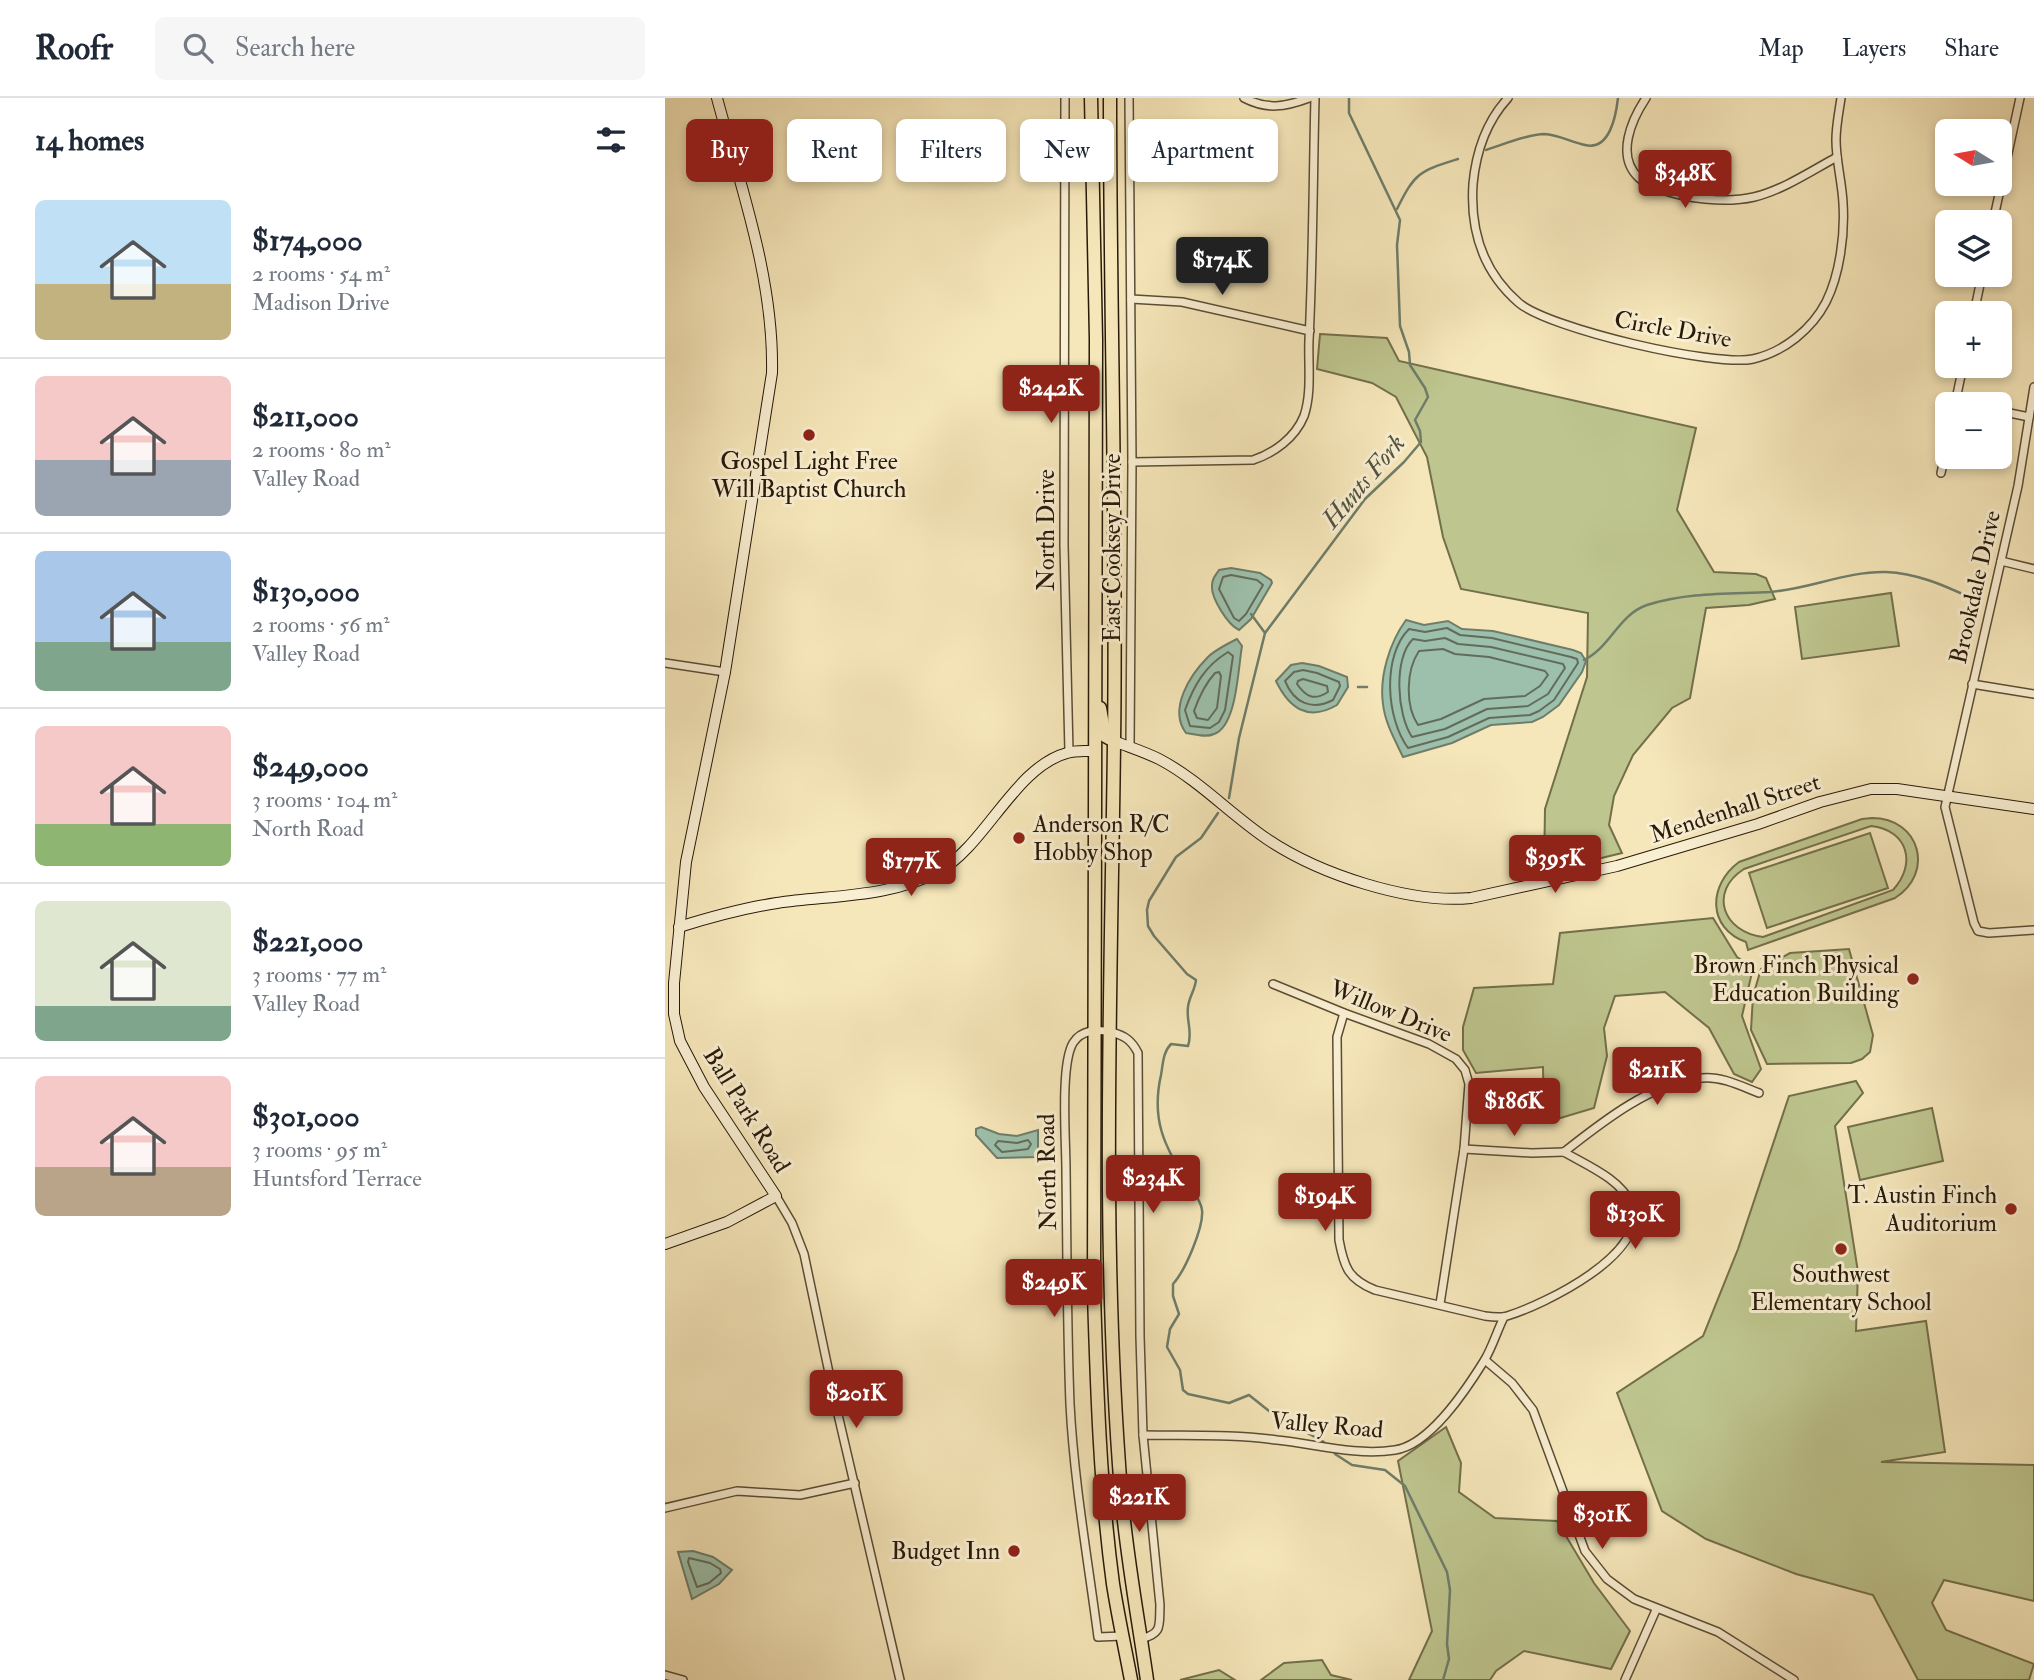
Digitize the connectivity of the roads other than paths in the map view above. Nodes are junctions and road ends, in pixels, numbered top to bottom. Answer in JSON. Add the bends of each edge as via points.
{"nodes":[{"id":1,"x":717,"y":98,"type":"edge"},
{"id":2,"x":1065,"y":98,"type":"edge"},
{"id":3,"x":1091,"y":98,"type":"edge"},
{"id":4,"x":1110,"y":98,"type":"edge"},
{"id":5,"x":1129,"y":98,"type":"edge"},
{"id":6,"x":1244,"y":98,"type":"edge"},
{"id":7,"x":1309,"y":98,"type":"edge"},
{"id":8,"x":1315,"y":98,"type":"edge"},
{"id":9,"x":1508,"y":98,"type":"edge"},
{"id":10,"x":1646,"y":98,"type":"edge"},
{"id":11,"x":1841,"y":98,"type":"edge"},
{"id":12,"x":2019,"y":98,"type":"edge"},
{"id":13,"x":1837,"y":156,"type":"junction"},
{"id":14,"x":1996,"y":210,"type":"edge"},
{"id":15,"x":1131,"y":299,"type":"junction"},
{"id":16,"x":1310,"y":331,"type":"junction"},
{"id":17,"x":2034,"y":387,"type":"edge"},
{"id":18,"x":2012,"y":413,"type":"edge"},
{"id":19,"x":2029,"y":417,"type":"junction"},
{"id":20,"x":1132,"y":462,"type":"junction"},
{"id":21,"x":1942,"y":469,"type":"edge"},
{"id":22,"x":1941,"y":473,"type":"dead end"},
{"id":23,"x":2001,"y":561,"type":"junction"},
{"id":24,"x":2034,"y":569,"type":"edge"},
{"id":25,"x":665,"y":663,"type":"edge"},
{"id":26,"x":725,"y":671,"type":"junction"},
{"id":27,"x":1096,"y":683,"type":"junction"},
{"id":28,"x":1972,"y":684,"type":"junction"},
{"id":29,"x":2034,"y":694,"type":"edge"},
{"id":30,"x":1114,"y":741,"type":"junction"},
{"id":31,"x":1130,"y":747,"type":"junction"},
{"id":32,"x":1093,"y":751,"type":"junction"},
{"id":33,"x":1069,"y":752,"type":"junction"},
{"id":34,"x":1947,"y":795,"type":"junction"},
{"id":35,"x":2034,"y":809,"type":"edge"},
{"id":36,"x":1112,"y":830,"type":"junction"},
{"id":37,"x":679,"y":927,"type":"junction"},
{"id":38,"x":2034,"y":930,"type":"edge"},
{"id":39,"x":1273,"y":984,"type":"dead end"},
{"id":40,"x":1344,"y":1013,"type":"junction"},
{"id":41,"x":1094,"y":1030,"type":"junction"},
{"id":42,"x":1108,"y":1031,"type":"junction"},
{"id":43,"x":1759,"y":1093,"type":"dead end"},
{"id":44,"x":1464,"y":1149,"type":"junction"},
{"id":45,"x":1564,"y":1152,"type":"junction"},
{"id":46,"x":776,"y":1196,"type":"junction"},
{"id":47,"x":665,"y":1244,"type":"edge"},
{"id":48,"x":1440,"y":1304,"type":"junction"},
{"id":49,"x":1504,"y":1317,"type":"junction"},
{"id":50,"x":1485,"y":1360,"type":"junction"},
{"id":51,"x":1143,"y":1435,"type":"junction"},
{"id":52,"x":855,"y":1483,"type":"junction"},
{"id":53,"x":665,"y":1508,"type":"edge"},
{"id":54,"x":1656,"y":1609,"type":"junction"},
{"id":55,"x":1123,"y":1636,"type":"junction"},
{"id":56,"x":1141,"y":1639,"type":"junction"},
{"id":57,"x":665,"y":1675,"type":"edge"},
{"id":58,"x":683,"y":1680,"type":"edge"},
{"id":59,"x":900,"y":1680,"type":"edge"},
{"id":60,"x":1131,"y":1680,"type":"edge"},
{"id":61,"x":1147,"y":1680,"type":"edge"},
{"id":62,"x":1625,"y":1680,"type":"edge"},
{"id":63,"x":1794,"y":1680,"type":"edge"}],
"edges":[{"from":1,"to":26,"type":"street","name":"Ball Park Road","via":[[765,277],[773,343],[769,395]]},
{"from":2,"to":33,"type":"street","name":"North Drive","via":[[1064,545]]},
{"from":3,"to":27,"type":"highway"},
{"from":4,"to":30,"type":"highway"},
{"from":5,"to":15,"type":"street","name":"East Cooksey Drive"},
{"from":6,"to":7,"type":"street","via":[[1273,107]]},
{"from":8,"to":16,"type":"street"},
{"from":9,"to":13,"type":"street","name":"Circle Drive","via":[[1482,138],[1474,173],[1477,239],[1489,269],[1518,302],[1553,321],[1718,359],[1751,359],[1775,351],[1803,332],[1821,310],[1832,286],[1840,247],[1843,205]]},
{"from":10,"to":13,"type":"street","via":[[1631,125],[1629,162],[1639,178],[1672,193],[1701,199],[1754,197]]},
{"from":11,"to":13,"type":"street","name":"Circle Drive"},
{"from":12,"to":14,"type":"street"},
{"from":15,"to":16,"type":"street","via":[[1182,302]]},
{"from":15,"to":20,"type":"street","name":"East Cooksey Drive"},
{"from":16,"to":20,"type":"street","via":[[1304,415],[1286,442],[1265,456],[1240,461]]},
{"from":17,"to":19,"type":"street","name":"Brookdale Drive"},
{"from":18,"to":19,"type":"street"},
{"from":19,"to":23,"type":"street","name":"Brookdale Drive"},
{"from":20,"to":31,"type":"street","name":"East Cooksey Drive"},
{"from":21,"to":22,"type":"street"},
{"from":23,"to":24,"type":"street"},
{"from":23,"to":28,"type":"street","name":"Brookdale Drive"},
{"from":25,"to":26,"type":"street"},
{"from":26,"to":37,"type":"street","name":"Ball Park Road","via":[[687,862]]},
{"from":27,"to":30,"type":"highway","via":[[1105,736]]},
{"from":27,"to":32,"type":"highway"},
{"from":28,"to":29,"type":"street"},
{"from":28,"to":34,"type":"street","name":"Brookdale Drive"},
{"from":30,"to":31,"type":"street","name":"Mendenhall Street"},
{"from":30,"to":36,"type":"highway"},
{"from":31,"to":34,"type":"street","name":"Mendenhall Street","via":[[1186,775],[1266,838],[1298,857],[1380,888],[1448,900],[1617,866],[1871,789]]},
{"from":32,"to":33,"type":"street"},
{"from":32,"to":36,"type":"highway","via":[[1100,755]]},
{"from":32,"to":41,"type":"highway"},
{"from":33,"to":37,"type":"street","via":[[1030,775],[940,870],[899,886],[777,903]]},
{"from":34,"to":35,"type":"street","name":"Mendenhall Street"},
{"from":34,"to":38,"type":"street","name":"Brookdale Drive","via":[[1945,807],[1978,931]]},
{"from":36,"to":42,"type":"highway"},
{"from":37,"to":46,"type":"street","name":"Ball Park Road","via":[[674,1014],[680,1041],[704,1087]]},
{"from":39,"to":40,"type":"street","name":"Willow Drive"},
{"from":40,"to":44,"type":"street","name":"Willow Drive","via":[[1429,1044],[1456,1059],[1469,1084]]},
{"from":40,"to":48,"type":"street","via":[[1337,1037],[1343,1261],[1360,1284]]},
{"from":41,"to":42,"type":"street"},
{"from":41,"to":55,"type":"highway","via":[[1097,1402],[1113,1585]]},
{"from":41,"to":55,"type":"street","name":"North Road","via":[[1081,1034],[1072,1044],[1067,1063],[1070,1405],[1098,1637]]},
{"from":42,"to":51,"type":"street","via":[[1132,1042],[1138,1053]]},
{"from":42,"to":56,"type":"highway","via":[[1115,1399],[1121,1495]]},
{"from":43,"to":45,"type":"street","via":[[1732,1082],[1702,1078],[1671,1086],[1612,1114]]},
{"from":44,"to":45,"type":"street"},
{"from":44,"to":48,"type":"street","name":"Willow Drive"},
{"from":45,"to":49,"type":"street","via":[[1623,1192],[1634,1213],[1633,1226],[1617,1252],[1572,1288]]},
{"from":46,"to":47,"type":"street","via":[[718,1226]]},
{"from":46,"to":52,"type":"street","name":"Ball Park Road","via":[[804,1254]]},
{"from":48,"to":49,"type":"street"},
{"from":49,"to":50,"type":"street","name":"Valley Road"},
{"from":50,"to":51,"type":"street","name":"Valley Road","via":[[1434,1426],[1395,1450],[1355,1450],[1275,1439]]},
{"from":50,"to":54,"type":"street","via":[[1533,1409],[1585,1551],[1607,1579]]},
{"from":51,"to":56,"type":"street","via":[[1160,1605],[1159,1629]]},
{"from":52,"to":53,"type":"street","via":[[800,1495],[737,1491]]},
{"from":52,"to":59,"type":"street","name":"Ball Park Road"},
{"from":54,"to":62,"type":"street"},
{"from":54,"to":63,"type":"street","via":[[1718,1632]]},
{"from":55,"to":60,"type":"highway"},
{"from":56,"to":61,"type":"highway"},
{"from":57,"to":58,"type":"street"}]}
